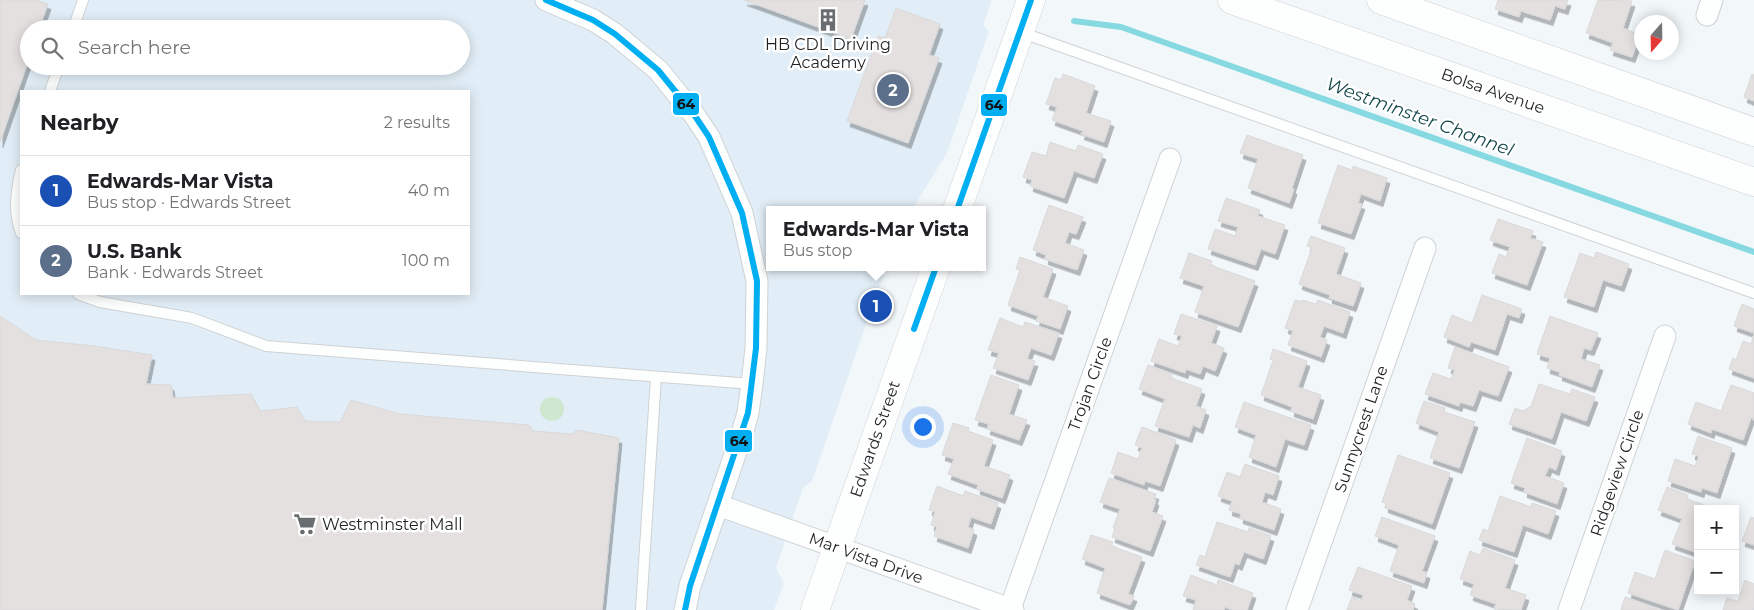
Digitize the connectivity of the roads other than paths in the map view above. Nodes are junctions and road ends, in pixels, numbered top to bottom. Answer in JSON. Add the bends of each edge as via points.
{"nodes":[{"id":1,"x":83,"y":0,"type":"edge"},
{"id":2,"x":546,"y":0,"type":"edge"},
{"id":3,"x":1031,"y":0,"type":"edge"},
{"id":4,"x":1232,"y":0,"type":"edge"},
{"id":5,"x":1381,"y":0,"type":"edge"},
{"id":6,"x":76,"y":20,"type":"edge"},
{"id":7,"x":1020,"y":32,"type":"junction"},
{"id":8,"x":56,"y":75,"type":"edge"},
{"id":9,"x":50,"y":90,"type":"edge"},
{"id":10,"x":1754,"y":132,"type":"edge"},
{"id":11,"x":1170,"y":159,"type":"dead end"},
{"id":12,"x":20,"y":175,"type":"edge"},
{"id":13,"x":1754,"y":182,"type":"edge"},
{"id":14,"x":957,"y":206,"type":"edge"},
{"id":15,"x":20,"y":228,"type":"edge"},
{"id":16,"x":1425,"y":248,"type":"dead end"},
{"id":17,"x":935,"y":271,"type":"edge"},
{"id":18,"x":1754,"y":293,"type":"edge"},
{"id":19,"x":81,"y":295,"type":"edge"},
{"id":20,"x":1665,"y":336,"type":"dead end"},
{"id":21,"x":656,"y":377,"type":"junction"},
{"id":22,"x":752,"y":384,"type":"junction"},
{"id":23,"x":718,"y":505,"type":"junction"},
{"id":24,"x":837,"y":548,"type":"junction"},
{"id":25,"x":1012,"y":609,"type":"edge"},
{"id":26,"x":641,"y":610,"type":"edge"},
{"id":27,"x":685,"y":610,"type":"edge"},
{"id":28,"x":815,"y":610,"type":"edge"},
{"id":29,"x":1297,"y":610,"type":"edge"},
{"id":30,"x":1569,"y":610,"type":"edge"}],
"edges":[{"from":1,"to":6,"type":"lane"},
{"from":2,"to":22,"type":"street","via":[[593,20],[632,47],[658,70],[694,113],[709,137],[742,213],[757,281]]},
{"from":3,"to":7,"type":"main road"},
{"from":4,"to":13,"type":"main road","name":"Bolsa Avenue"},
{"from":5,"to":10,"type":"main road"},
{"from":7,"to":14,"type":"main road"},
{"from":7,"to":18,"type":"lane"},
{"from":8,"to":9,"type":"lane"},
{"from":11,"to":25,"type":"street","name":"Trojan Circle"},
{"from":12,"to":15,"type":"lane","via":[[16,212]]},
{"from":16,"to":29,"type":"street","name":"Sunnycrest Lane"},
{"from":17,"to":24,"type":"main road","name":"Edwards Street"},
{"from":19,"to":21,"type":"lane","via":[[100,302],[192,318],[266,346]]},
{"from":20,"to":30,"type":"street","name":"Ridgeview Circle"},
{"from":21,"to":22,"type":"lane"},
{"from":21,"to":26,"type":"lane"},
{"from":22,"to":23,"type":"street","via":[[748,413]]},
{"from":23,"to":24,"type":"street","name":"Mar Vista Drive"},
{"from":23,"to":27,"type":"street"},
{"from":24,"to":25,"type":"street","name":"Mar Vista Drive"},
{"from":24,"to":28,"type":"main road","name":"Edwards Street"}]}
